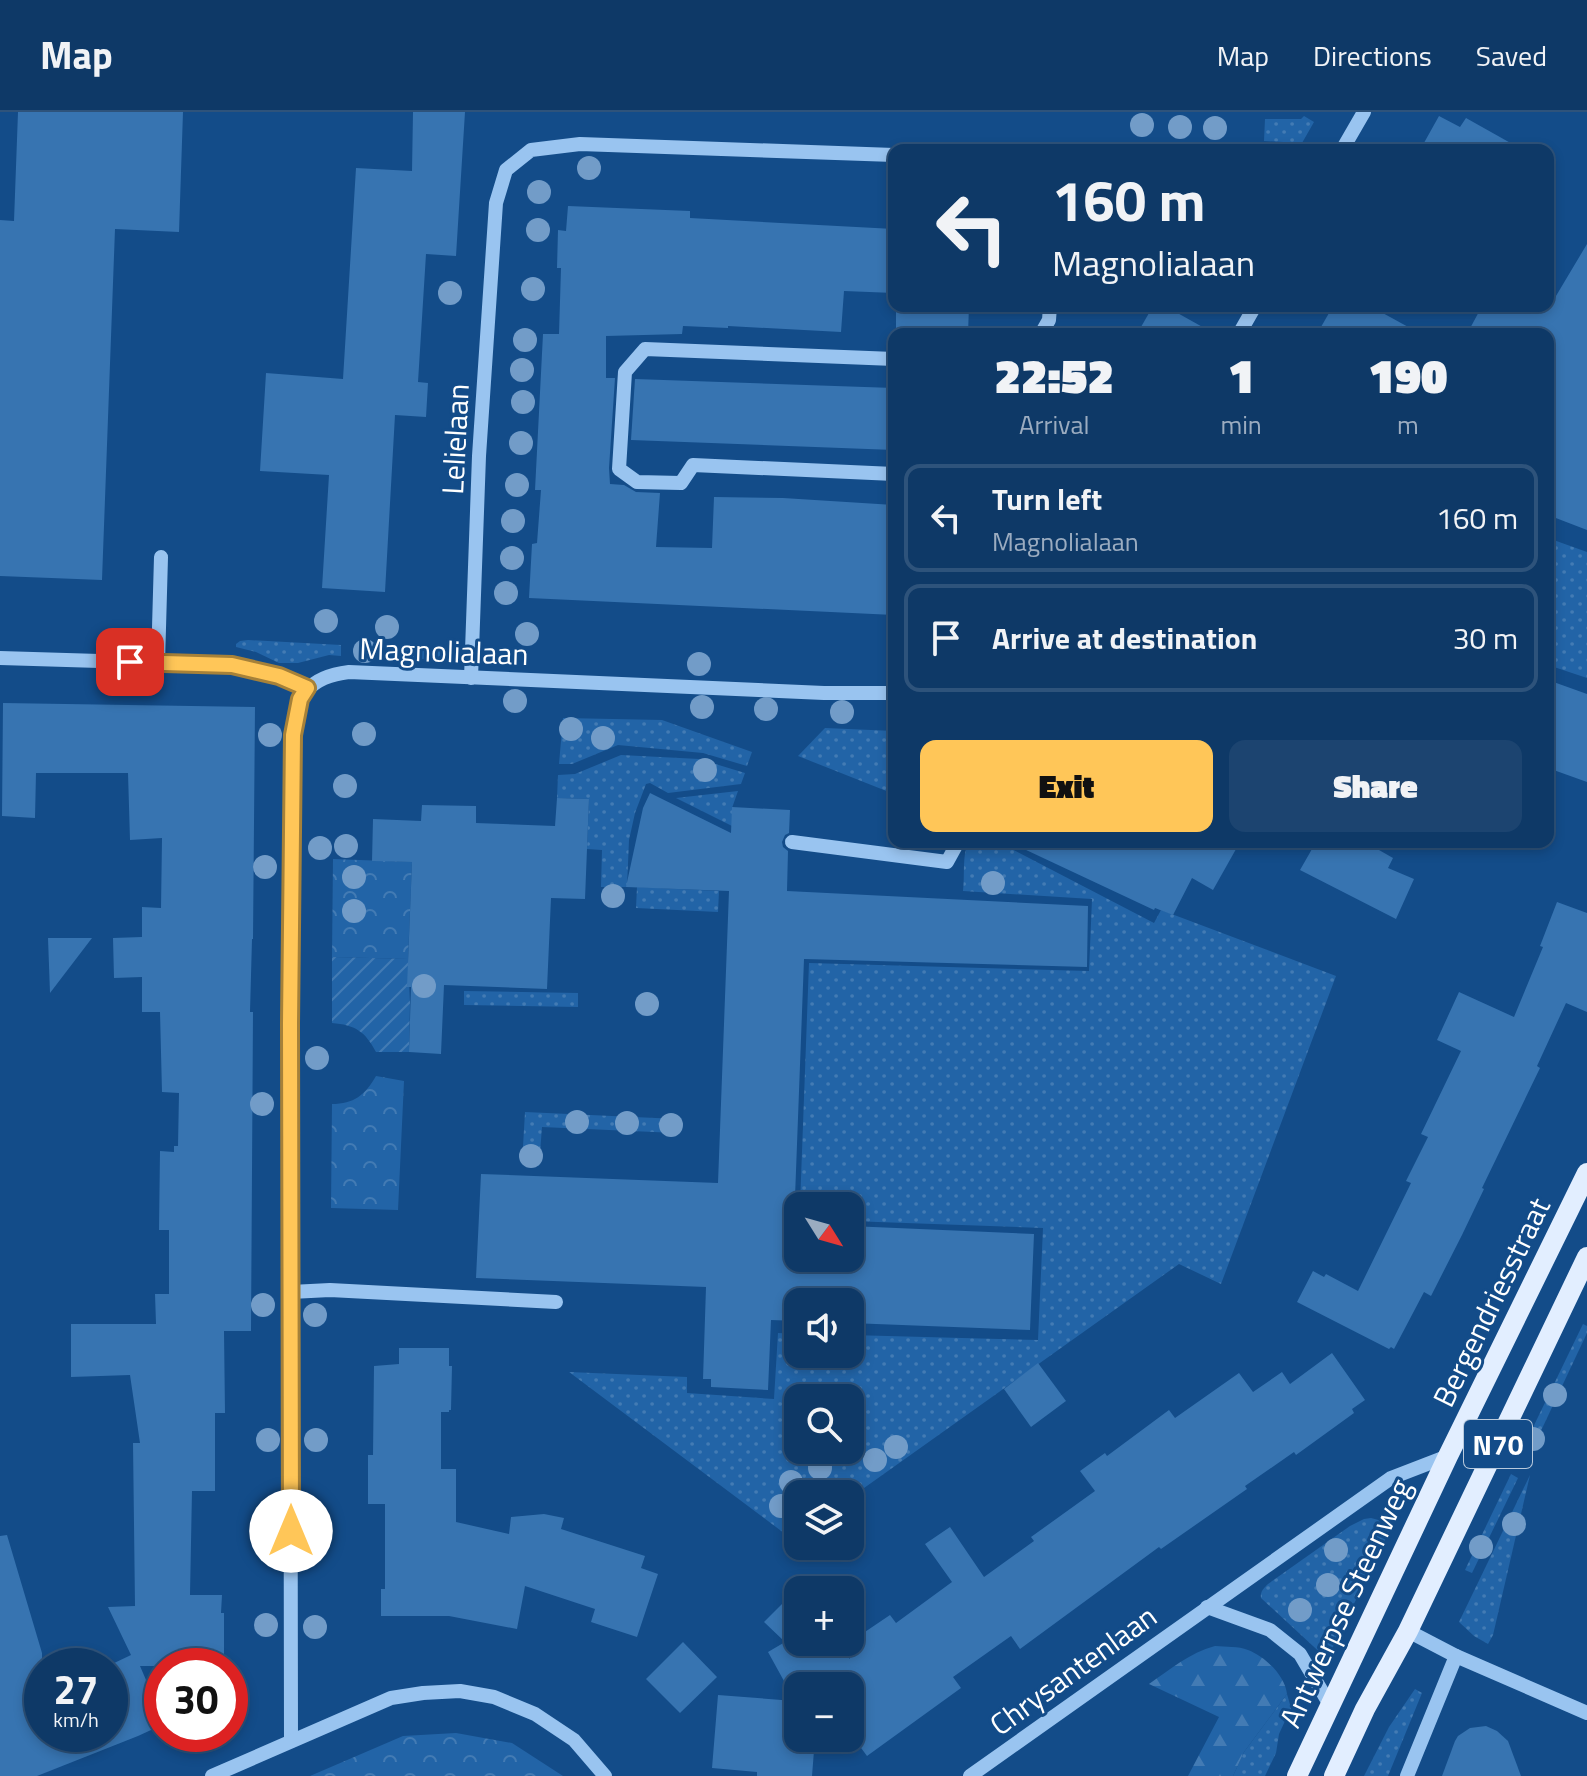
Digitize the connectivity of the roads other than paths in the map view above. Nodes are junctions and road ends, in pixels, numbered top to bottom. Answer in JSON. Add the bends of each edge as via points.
{"nodes":[{"id":1,"x":1364,"y":112,"type":"edge"},
{"id":2,"x":1345,"y":144,"type":"edge"},
{"id":3,"x":888,"y":155,"type":"edge"},
{"id":4,"x":888,"y":359,"type":"edge"},
{"id":5,"x":888,"y":474,"type":"edge"},
{"id":6,"x":161,"y":557,"type":"dead end"},
{"id":7,"x":0,"y":658,"type":"edge"},
{"id":8,"x":158,"y":663,"type":"junction"},
{"id":9,"x":471,"y":678,"type":"junction"},
{"id":10,"x":307,"y":688,"type":"junction"},
{"id":11,"x":888,"y":693,"type":"edge"},
{"id":12,"x":792,"y":842,"type":"dead end"},
{"id":13,"x":955,"y":848,"type":"edge"},
{"id":14,"x":1587,"y":1173,"type":"edge"},
{"id":15,"x":1587,"y":1257,"type":"edge"},
{"id":16,"x":291,"y":1292,"type":"junction"},
{"id":17,"x":556,"y":1302,"type":"dead end"},
{"id":18,"x":1448,"y":1456,"type":"junction"},
{"id":19,"x":1207,"y":1607,"type":"junction"},
{"id":20,"x":1408,"y":1631,"type":"junction"},
{"id":21,"x":1456,"y":1656,"type":"junction"},
{"id":22,"x":1330,"y":1705,"type":"junction"},
{"id":23,"x":1587,"y":1713,"type":"edge"},
{"id":24,"x":291,"y":1741,"type":"junction"},
{"id":25,"x":212,"y":1776,"type":"edge"},
{"id":26,"x":605,"y":1776,"type":"edge"},
{"id":27,"x":970,"y":1776,"type":"edge"},
{"id":28,"x":1297,"y":1776,"type":"edge"},
{"id":29,"x":1334,"y":1776,"type":"edge"},
{"id":30,"x":1407,"y":1776,"type":"edge"}],
"edges":[{"from":1,"to":2,"type":"street"},
{"from":3,"to":9,"type":"street","name":"Lelielaan","via":[[580,144],[531,150],[506,170],[496,203]]},
{"from":4,"to":5,"type":"street","via":[[645,349],[625,372],[619,469],[637,482],[681,483],[693,465]]},
{"from":6,"to":8,"type":"street"},
{"from":7,"to":8,"type":"street"},
{"from":8,"to":10,"type":"street","via":[[232,665]]},
{"from":9,"to":10,"type":"street","name":"Magnolialaan","via":[[349,672],[320,678]]},
{"from":9,"to":11,"type":"street","name":"Magnolialaan"},
{"from":10,"to":16,"type":"street","via":[[293,735]]},
{"from":12,"to":13,"type":"street","via":[[947,862]]},
{"from":14,"to":18,"type":"main road","name":"Bergendriesstraat","number":"N70"},
{"from":15,"to":20,"type":"main road","number":"N70"},
{"from":16,"to":17,"type":"street"},
{"from":16,"to":24,"type":"street"},
{"from":18,"to":19,"type":"street","name":"Chrysantenlaan","via":[[1391,1478]]},
{"from":18,"to":22,"type":"main road","name":"Antwerpse Steenweg","number":"N70"},
{"from":19,"to":22,"type":"street","via":[[1270,1630],[1300,1654]]},
{"from":19,"to":27,"type":"street","name":"Chrysantenlaan"},
{"from":20,"to":21,"type":"street"},
{"from":20,"to":29,"type":"main road","number":"N70"},
{"from":21,"to":23,"type":"street"},
{"from":21,"to":30,"type":"street"},
{"from":22,"to":28,"type":"main road","name":"Antwerpse Steenweg","number":"N70"},
{"from":24,"to":25,"type":"street"},
{"from":24,"to":26,"type":"street","via":[[391,1698],[460,1691],[494,1697],[535,1714],[574,1740]]}]}
